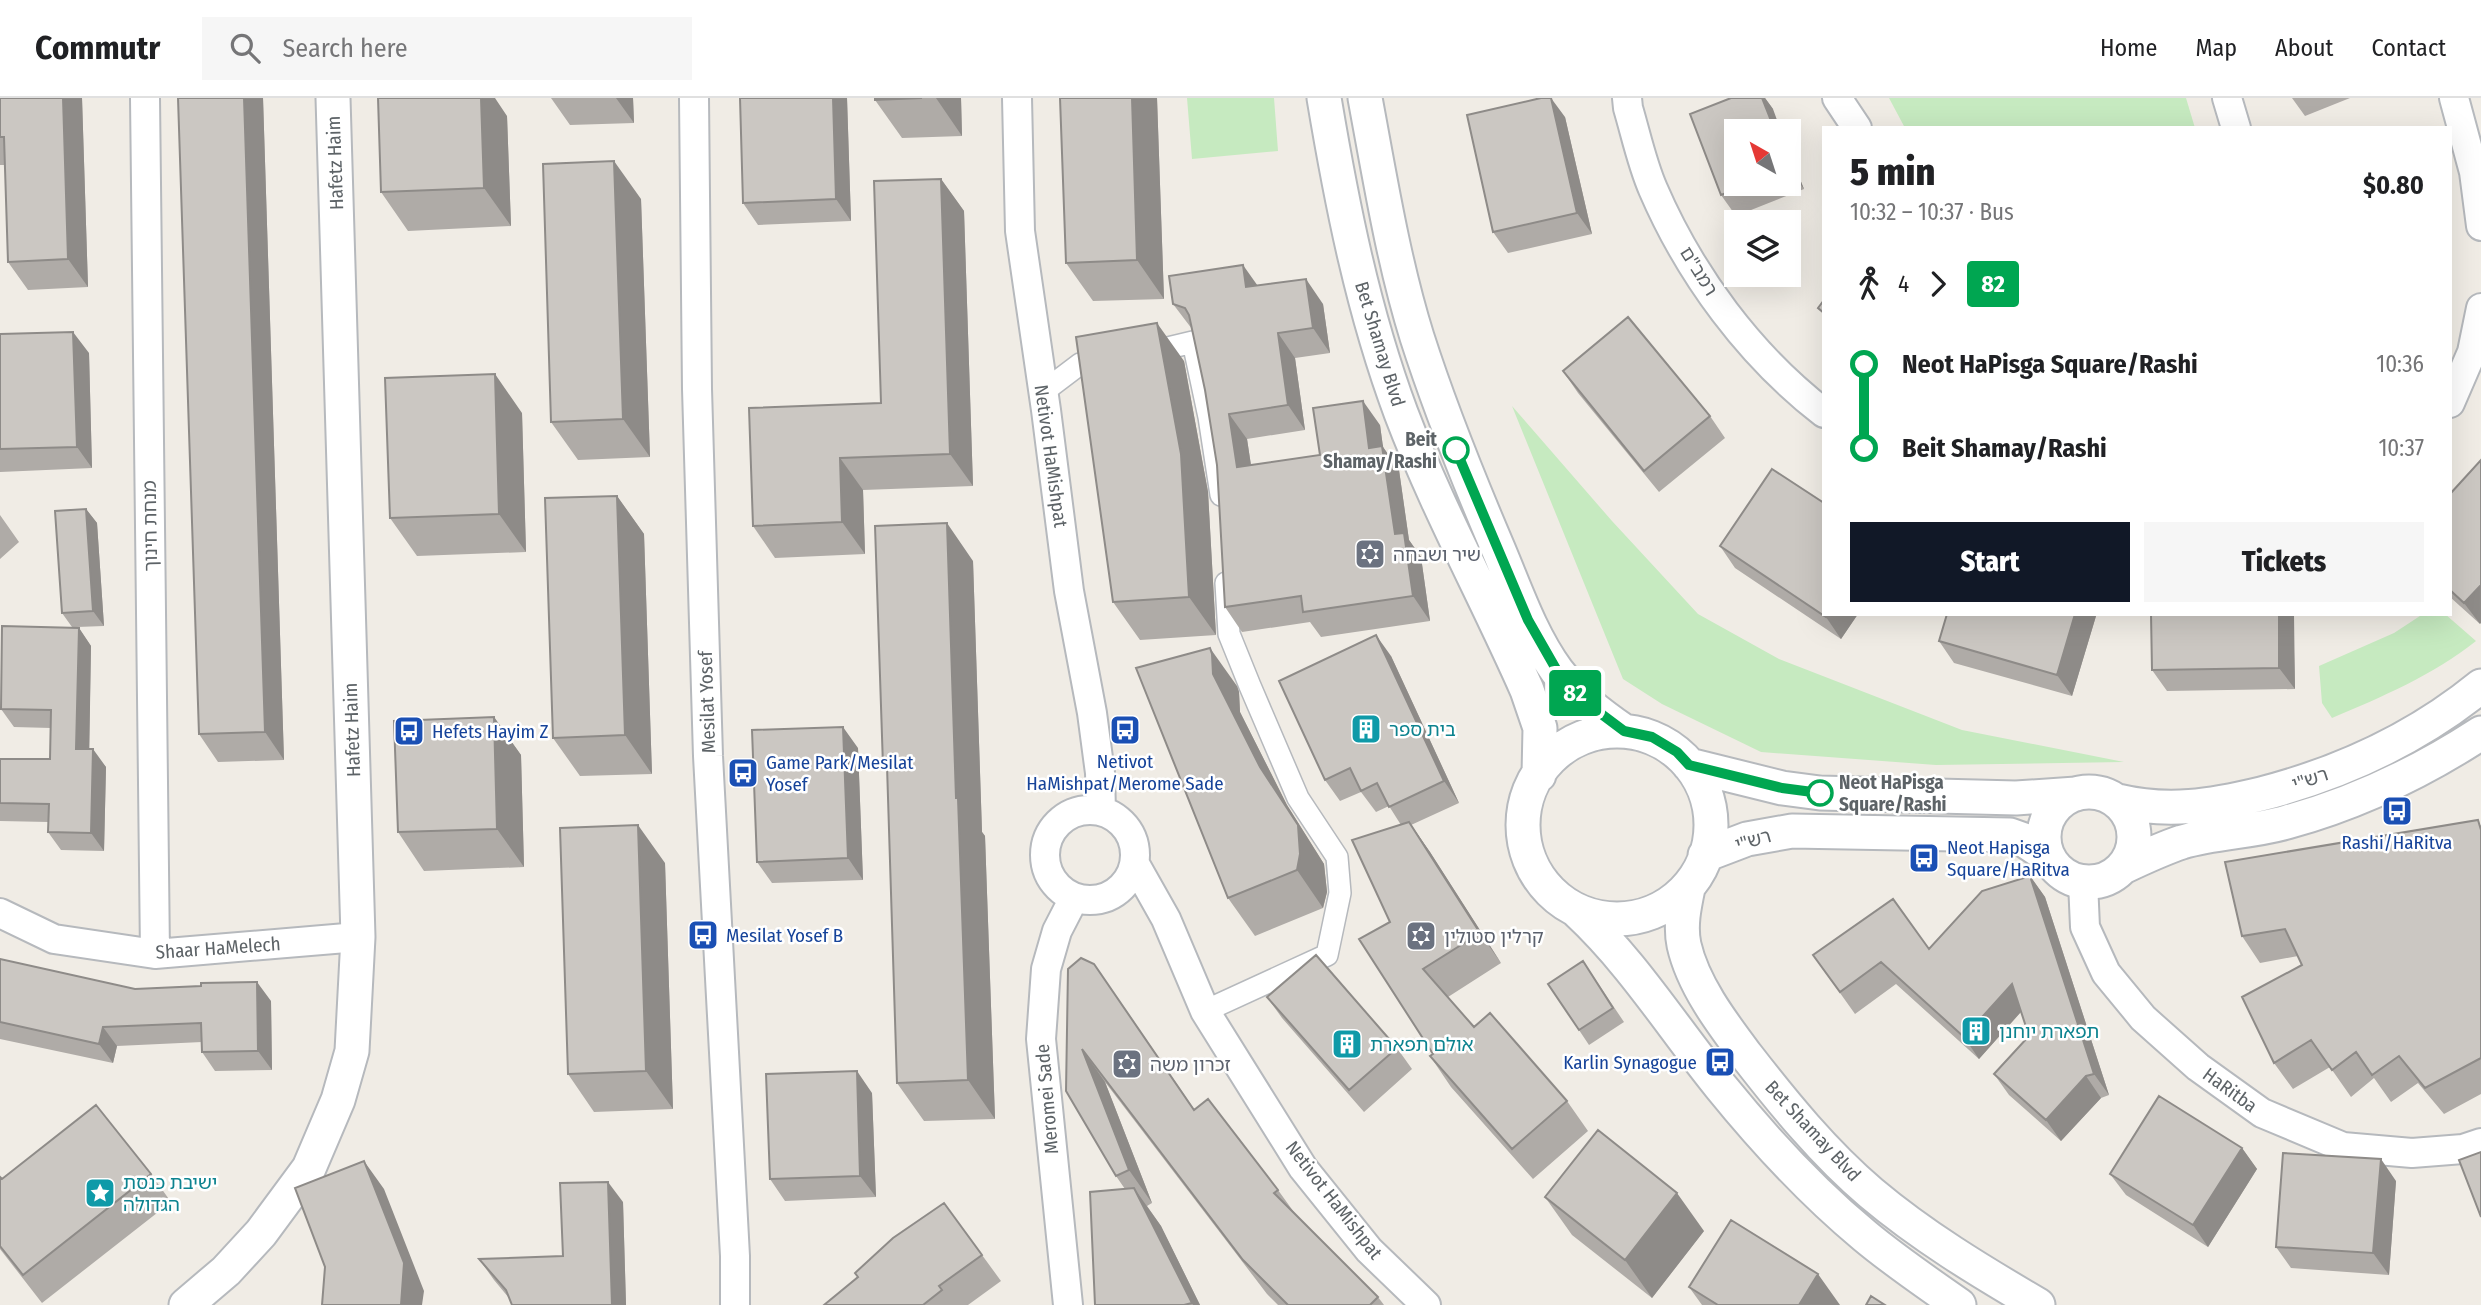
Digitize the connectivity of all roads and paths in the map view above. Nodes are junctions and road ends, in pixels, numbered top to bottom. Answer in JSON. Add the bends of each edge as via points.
{"nodes":[{"id":1,"x":145,"y":98,"type":"edge"},
{"id":2,"x":333,"y":98,"type":"edge"},
{"id":3,"x":694,"y":98,"type":"edge"},
{"id":4,"x":1017,"y":98,"type":"edge"},
{"id":5,"x":1324,"y":98,"type":"edge"},
{"id":6,"x":1365,"y":98,"type":"edge"},
{"id":7,"x":1627,"y":98,"type":"edge"},
{"id":8,"x":1837,"y":98,"type":"edge"},
{"id":9,"x":2227,"y":98,"type":"edge"},
{"id":10,"x":2454,"y":98,"type":"edge"},
{"id":11,"x":1856,"y":126,"type":"edge"},
{"id":12,"x":2235,"y":126,"type":"edge"},
{"id":13,"x":2481,"y":226,"type":"edge"},
{"id":14,"x":2481,"y":308,"type":"edge"},
{"id":15,"x":1043,"y":392,"type":"junction"},
{"id":16,"x":2452,"y":398,"type":"edge"},
{"id":17,"x":1822,"y":411,"type":"edge"},
{"id":18,"x":1222,"y":517,"type":"edge"},
{"id":19,"x":1225,"y":556,"type":"edge"},
{"id":20,"x":1515,"y":627,"type":"junction"},
{"id":21,"x":2481,"y":686,"type":"edge"},
{"id":22,"x":1624,"y":731,"type":"junction"},
{"id":23,"x":2481,"y":733,"type":"edge"},
{"id":24,"x":1689,"y":765,"type":"junction"},
{"id":25,"x":1539,"y":775,"type":"junction"},
{"id":26,"x":2076,"y":794,"type":"junction"},
{"id":27,"x":2118,"y":802,"type":"junction"},
{"id":28,"x":1101,"y":811,"type":"junction"},
{"id":29,"x":1705,"y":855,"type":"junction"},
{"id":30,"x":2048,"y":856,"type":"junction"},
{"id":31,"x":1135,"y":864,"type":"junction"},
{"id":32,"x":2123,"y":867,"type":"junction"},
{"id":33,"x":2083,"y":882,"type":"junction"},
{"id":34,"x":1688,"y":888,"type":"junction"},
{"id":35,"x":1074,"y":898,"type":"junction"},
{"id":36,"x":1577,"y":911,"type":"junction"},
{"id":37,"x":0,"y":913,"type":"edge"},
{"id":38,"x":358,"y":937,"type":"junction"},
{"id":39,"x":155,"y":954,"type":"junction"},
{"id":40,"x":1205,"y":1011,"type":"junction"},
{"id":41,"x":2481,"y":1143,"type":"edge"},
{"id":42,"x":186,"y":1305,"type":"edge"},
{"id":43,"x":735,"y":1305,"type":"edge"},
{"id":44,"x":1068,"y":1305,"type":"edge"},
{"id":45,"x":1426,"y":1305,"type":"edge"},
{"id":46,"x":1959,"y":1305,"type":"edge"},
{"id":47,"x":2038,"y":1305,"type":"edge"}],
"edges":[{"from":1,"to":39,"type":"street","name":"מנחת חינוך"},
{"from":2,"to":38,"type":"street","name":"Hafetz Haim"},
{"from":3,"to":43,"type":"street","name":"Mesilat Yosef","via":[[708,756]]},
{"from":4,"to":15,"type":"street","name":"Netivot HaMishpat","via":[[1020,231]]},
{"from":5,"to":20,"type":"street","name":"Bet Shamay Blvd","via":[[1363,294],[1402,414],[1423,463]]},
{"from":6,"to":20,"type":"street","name":"Bet Shamay Blvd","via":[[1391,234],[1417,335]]},
{"from":7,"to":17,"type":"street","name":"רמב\"ם","via":[[1653,189],[1699,278],[1751,344]]},
{"from":8,"to":11,"type":"street"},
{"from":9,"to":12,"type":"street"},
{"from":10,"to":13,"type":"street","via":[[2474,172]]},
{"from":14,"to":16,"type":"street","via":[[2472,352]]},
{"from":15,"to":18,"type":"street","via":[[1080,364],[1193,342],[1211,429]]},
{"from":15,"to":28,"type":"street","name":"Netivot HaMishpat","via":[[1069,591],[1095,737]]},
{"from":19,"to":40,"type":"street","via":[[1229,634],[1298,798],[1337,857],[1340,893],[1328,955]]},
{"from":20,"to":22,"type":"street","name":"Bet Shamay Blvd","via":[[1576,695]]},
{"from":20,"to":25,"type":"street","name":"Bet Shamay Blvd","via":[[1540,728]]},
{"from":21,"to":27,"type":"street","name":"רש\"י","via":[[2388,748],[2292,786],[2209,805],[2147,808]]},
{"from":22,"to":24,"type":"street","via":[[1652,737]]},
{"from":22,"to":25,"type":"street","via":[[1595,734],[1568,745]]},
{"from":23,"to":32,"type":"street","name":"רש\"י","via":[[2434,763],[2333,808],[2285,823],[2183,842]]},
{"from":24,"to":26,"type":"street","via":[[1820,793],[2016,799]]},
{"from":24,"to":29,"type":"street","via":[[1709,799],[1712,828]]},
{"from":25,"to":36,"type":"street","via":[[1525,805],[1527,855],[1555,897]]},
{"from":26,"to":27,"type":"street","via":[[2091,792]]},
{"from":26,"to":30,"type":"street","via":[[2052,812],[2044,842]]},
{"from":27,"to":32,"type":"street","via":[[2133,826],[2134,841]]},
{"from":28,"to":31,"type":"street","via":[[1122,822],[1131,834]]},
{"from":28,"to":35,"type":"street","via":[[1075,812],[1062,820],[1045,847],[1051,880]]},
{"from":29,"to":30,"type":"street","name":"רש\"י","via":[[1747,839],[1792,831],[2010,835]]},
{"from":29,"to":34,"type":"street"},
{"from":30,"to":33,"type":"street","via":[[2068,877]]},
{"from":31,"to":35,"type":"street","via":[[1125,884],[1106,898]]},
{"from":31,"to":40,"type":"street","name":"Netivot HaMishpat","via":[[1166,919]]},
{"from":32,"to":33,"type":"street","via":[[2111,877]]},
{"from":33,"to":41,"type":"street","name":"HaRitba","via":[[2085,927],[2106,973],[2143,1018],[2197,1067],[2262,1113],[2343,1147],[2412,1153]]},
{"from":34,"to":36,"type":"street","via":[[1651,914],[1626,920]]},
{"from":34,"to":47,"type":"street","name":"Bet Shamay Blvd","via":[[1682,923],[1691,968],[1735,1040],[1775,1092],[1870,1192],[1957,1257]]},
{"from":35,"to":44,"type":"street","name":"Meromei Sade","via":[[1057,931],[1046,969],[1041,1039]]},
{"from":36,"to":46,"type":"street","name":"Bet Shamay Blvd","via":[[1629,965],[1720,1086],[1796,1171],[1864,1235]]},
{"from":37,"to":39,"type":"street","name":"Shaar HaMelech","via":[[54,939]]},
{"from":38,"to":39,"type":"street","name":"Shaar HaMelech"},
{"from":38,"to":42,"type":"street","name":"Hafetz Haim","via":[[352,1051],[338,1100],[309,1168],[261,1233]]},
{"from":40,"to":45,"type":"street","name":"Netivot HaMishpat","via":[[1303,1168],[1369,1250]]}]}
